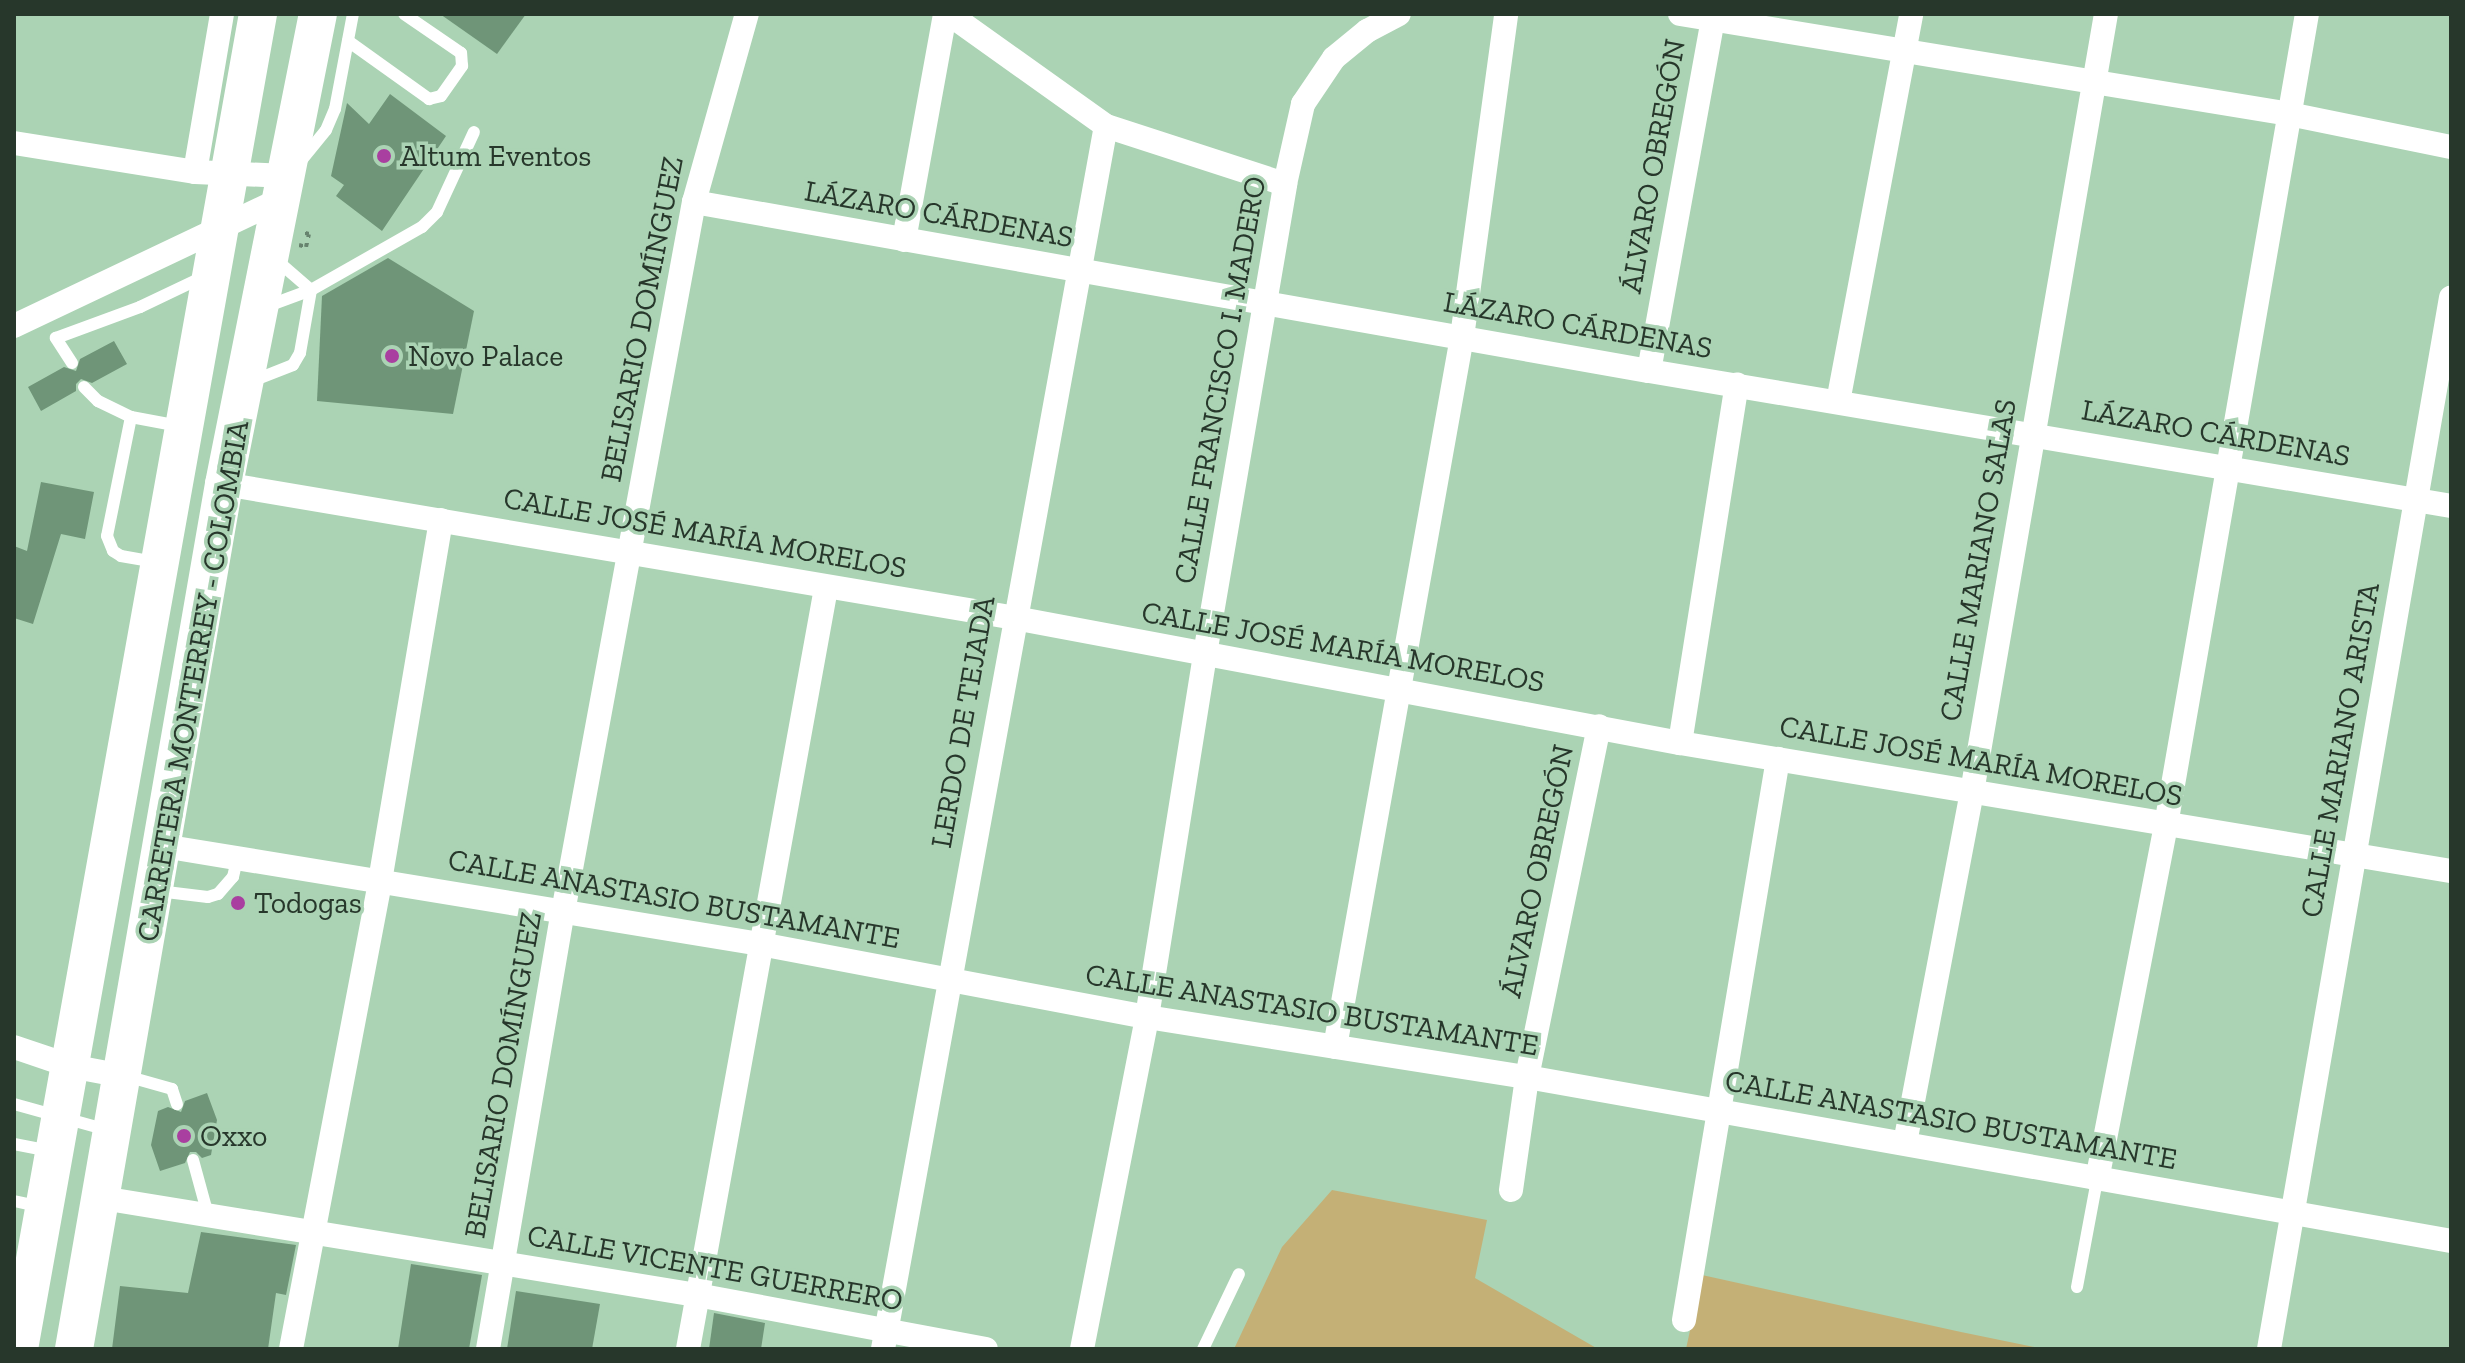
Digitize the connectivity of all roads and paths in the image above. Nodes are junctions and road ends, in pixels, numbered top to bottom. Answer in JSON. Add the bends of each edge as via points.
{"nodes":[{"id":1,"x":222,"y":14,"type":"edge"},
{"id":2,"x":258,"y":14,"type":"edge"},
{"id":3,"x":318,"y":14,"type":"edge"},
{"id":4,"x":353,"y":14,"type":"edge"},
{"id":5,"x":404,"y":14,"type":"edge"},
{"id":6,"x":747,"y":14,"type":"edge"},
{"id":7,"x":947,"y":14,"type":"edge"},
{"id":8,"x":1399,"y":14,"type":"edge"},
{"id":9,"x":1506,"y":14,"type":"edge"},
{"id":10,"x":1680,"y":14,"type":"edge"},
{"id":11,"x":1911,"y":14,"type":"edge"},
{"id":12,"x":2106,"y":14,"type":"edge"},
{"id":13,"x":2307,"y":14,"type":"edge"},
{"id":14,"x":1713,"y":17,"type":"edge"},
{"id":15,"x":348,"y":41,"type":"junction"},
{"id":16,"x":1903,"y":51,"type":"junction"},
{"id":17,"x":2092,"y":81,"type":"junction"},
{"id":18,"x":2289,"y":114,"type":"junction"},
{"id":19,"x":1106,"y":126,"type":"junction"},
{"id":20,"x":474,"y":132,"type":"dead end"},
{"id":21,"x":14,"y":143,"type":"edge"},
{"id":22,"x":2451,"y":147,"type":"edge"},
{"id":23,"x":212,"y":174,"type":"junction"},
{"id":24,"x":1285,"y":184,"type":"junction"},
{"id":25,"x":285,"y":188,"type":"junction"},
{"id":26,"x":694,"y":202,"type":"junction"},
{"id":27,"x":218,"y":229,"type":"junction"},
{"id":28,"x":904,"y":240,"type":"junction"},
{"id":29,"x":271,"y":256,"type":"junction"},
{"id":30,"x":1079,"y":272,"type":"junction"},
{"id":31,"x":209,"y":274,"type":"junction"},
{"id":32,"x":311,"y":290,"type":"junction"},
{"id":33,"x":2451,"y":298,"type":"edge"},
{"id":34,"x":1265,"y":303,"type":"junction"},
{"id":35,"x":262,"y":308,"type":"junction"},
{"id":36,"x":41,"y":312,"type":"junction"},
{"id":37,"x":14,"y":326,"type":"edge"},
{"id":38,"x":1462,"y":337,"type":"junction"},
{"id":39,"x":56,"y":338,"type":"junction"},
{"id":40,"x":72,"y":363,"type":"dead end"},
{"id":41,"x":1649,"y":371,"type":"junction"},
{"id":42,"x":247,"y":384,"type":"junction"},
{"id":43,"x":1737,"y":385,"type":"junction"},
{"id":44,"x":84,"y":387,"type":"dead end"},
{"id":45,"x":1838,"y":402,"type":"junction"},
{"id":46,"x":131,"y":417,"type":"junction"},
{"id":47,"x":181,"y":427,"type":"junction"},
{"id":48,"x":2032,"y":434,"type":"junction"},
{"id":49,"x":2228,"y":470,"type":"junction"},
{"id":50,"x":224,"y":484,"type":"junction"},
{"id":51,"x":2416,"y":499,"type":"junction"},
{"id":52,"x":2451,"y":506,"type":"edge"},
{"id":53,"x":441,"y":520,"type":"junction"},
{"id":54,"x":630,"y":552,"type":"junction"},
{"id":55,"x":158,"y":562,"type":"junction"},
{"id":56,"x":826,"y":588,"type":"junction"},
{"id":57,"x":1015,"y":618,"type":"junction"},
{"id":58,"x":1205,"y":654,"type":"junction"},
{"id":59,"x":1399,"y":690,"type":"junction"},
{"id":60,"x":1599,"y":726,"type":"junction"},
{"id":61,"x":1680,"y":743,"type":"junction"},
{"id":62,"x":1778,"y":759,"type":"junction"},
{"id":63,"x":1972,"y":792,"type":"junction"},
{"id":64,"x":2166,"y":825,"type":"junction"},
{"id":65,"x":163,"y":846,"type":"junction"},
{"id":66,"x":2355,"y":856,"type":"junction"},
{"id":67,"x":237,"y":860,"type":"junction"},
{"id":68,"x":2451,"y":871,"type":"edge"},
{"id":69,"x":380,"y":881,"type":"junction"},
{"id":70,"x":155,"y":890,"type":"junction"},
{"id":71,"x":563,"y":912,"type":"junction"},
{"id":72,"x":760,"y":944,"type":"junction"},
{"id":73,"x":948,"y":980,"type":"junction"},
{"id":74,"x":1147,"y":1017,"type":"junction"},
{"id":75,"x":14,"y":1047,"type":"edge"},
{"id":76,"x":1335,"y":1047,"type":"junction"},
{"id":77,"x":70,"y":1066,"type":"junction"},
{"id":78,"x":123,"y":1076,"type":"junction"},
{"id":79,"x":1527,"y":1077,"type":"junction"},
{"id":80,"x":14,"y":1104,"type":"edge"},
{"id":81,"x":177,"y":1104,"type":"dead end"},
{"id":82,"x":1722,"y":1111,"type":"junction"},
{"id":83,"x":113,"y":1131,"type":"junction"},
{"id":84,"x":57,"y":1135,"type":"junction"},
{"id":85,"x":1905,"y":1143,"type":"junction"},
{"id":86,"x":14,"y":1144,"type":"edge"},
{"id":87,"x":193,"y":1160,"type":"dead end"},
{"id":88,"x":2097,"y":1180,"type":"junction"},
{"id":89,"x":1511,"y":1190,"type":"dead end"},
{"id":90,"x":102,"y":1198,"type":"junction"},
{"id":91,"x":29,"y":1204,"type":"edge"},
{"id":92,"x":2293,"y":1214,"type":"junction"},
{"id":93,"x":208,"y":1217,"type":"junction"},
{"id":94,"x":312,"y":1233,"type":"junction"},
{"id":95,"x":2451,"y":1241,"type":"edge"},
{"id":96,"x":503,"y":1264,"type":"junction"},
{"id":97,"x":1239,"y":1274,"type":"dead end"},
{"id":98,"x":2077,"y":1287,"type":"dead end"},
{"id":99,"x":22,"y":1291,"type":"edge"},
{"id":100,"x":697,"y":1295,"type":"junction"},
{"id":101,"x":1684,"y":1320,"type":"dead end"},
{"id":102,"x":885,"y":1339,"type":"edge"},
{"id":103,"x":19,"y":1349,"type":"edge"},
{"id":104,"x":74,"y":1349,"type":"edge"},
{"id":105,"x":291,"y":1349,"type":"edge"},
{"id":106,"x":488,"y":1349,"type":"edge"},
{"id":107,"x":688,"y":1349,"type":"edge"},
{"id":108,"x":986,"y":1349,"type":"edge"},
{"id":109,"x":1082,"y":1349,"type":"edge"},
{"id":110,"x":1203,"y":1349,"type":"edge"},
{"id":111,"x":2269,"y":1349,"type":"edge"}],
"edges":[{"from":1,"to":23,"type":"street"},
{"from":2,"to":23,"type":"main road","name":"CARRETERA MONTERREY - COLOMBIA"},
{"from":3,"to":25,"type":"main road","name":"CARRETERA MONTERREY - COLOMBIA"},
{"from":4,"to":15,"type":"lane"},
{"from":5,"to":15,"type":"lane","via":[[461,53],[462,66],[441,96],[429,99]]},
{"from":6,"to":26,"type":"street","name":"BELISARIO DOMÍNGUEZ"},
{"from":7,"to":19,"type":"street"},
{"from":7,"to":28,"type":"street"},
{"from":8,"to":24,"type":"street","name":"CALLE FRANCISCO I. MADERO","via":[[1334,58],[1313,86],[1303,104]]},
{"from":9,"to":38,"type":"street"},
{"from":10,"to":14,"type":"street"},
{"from":11,"to":16,"type":"street"},
{"from":12,"to":17,"type":"street","name":"CALLE MARIANO SALAS"},
{"from":13,"to":18,"type":"street"},
{"from":14,"to":16,"type":"street"},
{"from":14,"to":41,"type":"street","name":"ÁLVARO OBREGÓN"},
{"from":15,"to":25,"type":"lane","via":[[326,130]]},
{"from":16,"to":17,"type":"street"},
{"from":16,"to":45,"type":"street"},
{"from":17,"to":18,"type":"street"},
{"from":17,"to":48,"type":"street","name":"CALLE MARIANO SALAS"},
{"from":18,"to":22,"type":"street"},
{"from":18,"to":49,"type":"street"},
{"from":19,"to":24,"type":"street"},
{"from":19,"to":30,"type":"street","name":"LERDO DE TEJADA"},
{"from":20,"to":32,"type":"lane","via":[[431,219]]},
{"from":21,"to":23,"type":"street"},
{"from":23,"to":25,"type":"street"},
{"from":23,"to":27,"type":"main road","name":"CARRETERA MONTERREY - COLOMBIA"},
{"from":24,"to":34,"type":"street","name":"CALLE FRANCISCO I. MADERO"},
{"from":25,"to":27,"type":"street"},
{"from":25,"to":29,"type":"main road","name":"CARRETERA MONTERREY - COLOMBIA"},
{"from":26,"to":28,"type":"street","name":"LÁZARO CÁRDENAS"},
{"from":26,"to":54,"type":"street","name":"BELISARIO DOMÍNGUEZ"},
{"from":27,"to":31,"type":"main road","name":"CARRETERA MONTERREY - COLOMBIA"},
{"from":27,"to":36,"type":"street"},
{"from":28,"to":30,"type":"street","name":"LÁZARO CÁRDENAS"},
{"from":29,"to":32,"type":"lane"},
{"from":29,"to":35,"type":"main road","name":"CARRETERA MONTERREY - COLOMBIA"},
{"from":30,"to":34,"type":"street","name":"LÁZARO CÁRDENAS"},
{"from":30,"to":57,"type":"street","name":"LERDO DE TEJADA"},
{"from":31,"to":39,"type":"lane"},
{"from":31,"to":47,"type":"main road","name":"CARRETERA MONTERREY - COLOMBIA"},
{"from":32,"to":35,"type":"lane"},
{"from":32,"to":42,"type":"lane","via":[[293,365]]},
{"from":33,"to":51,"type":"street","name":"CALLE MARIANO ARISTA"},
{"from":34,"to":38,"type":"street","name":"LÁZARO CÁRDENAS"},
{"from":34,"to":58,"type":"street","name":"CALLE FRANCISCO I. MADERO"},
{"from":35,"to":42,"type":"main road","name":"CARRETERA MONTERREY - COLOMBIA"},
{"from":36,"to":37,"type":"street"},
{"from":36,"to":39,"type":"lane"},
{"from":38,"to":41,"type":"street","name":"LÁZARO CÁRDENAS"},
{"from":38,"to":59,"type":"street"},
{"from":39,"to":40,"type":"lane"},
{"from":41,"to":43,"type":"street","name":"LÁZARO CÁRDENAS"},
{"from":42,"to":50,"type":"main road","name":"CARRETERA MONTERREY - COLOMBIA"},
{"from":43,"to":45,"type":"street","name":"LÁZARO CÁRDENAS"},
{"from":43,"to":61,"type":"street"},
{"from":44,"to":46,"type":"lane","via":[[98,401]]},
{"from":45,"to":48,"type":"street","name":"LÁZARO CÁRDENAS"},
{"from":46,"to":47,"type":"lane"},
{"from":46,"to":55,"type":"lane","via":[[108,544],[121,556]]},
{"from":47,"to":55,"type":"main road","name":"CARRETERA MONTERREY - COLOMBIA"},
{"from":48,"to":49,"type":"street","name":"LÁZARO CÁRDENAS"},
{"from":48,"to":63,"type":"street","name":"CALLE MARIANO SALAS"},
{"from":49,"to":51,"type":"street","name":"LÁZARO CÁRDENAS"},
{"from":49,"to":64,"type":"street"},
{"from":50,"to":53,"type":"street","name":"CALLE JOSÉ MARÍA MORELOS"},
{"from":50,"to":65,"type":"main road","name":"CARRETERA MONTERREY - COLOMBIA"},
{"from":51,"to":52,"type":"street","name":"LÁZARO CÁRDENAS"},
{"from":51,"to":66,"type":"street","name":"CALLE MARIANO ARISTA"},
{"from":53,"to":54,"type":"street","name":"CALLE JOSÉ MARÍA MORELOS"},
{"from":53,"to":69,"type":"street"},
{"from":54,"to":56,"type":"street","name":"CALLE JOSÉ MARÍA MORELOS"},
{"from":54,"to":71,"type":"street","name":"BELISARIO DOMÍNGUEZ"},
{"from":55,"to":77,"type":"main road","name":"CARRETERA MONTERREY - COLOMBIA"},
{"from":56,"to":57,"type":"street","name":"CALLE JOSÉ MARÍA MORELOS"},
{"from":56,"to":72,"type":"street"},
{"from":57,"to":58,"type":"street","name":"CALLE JOSÉ MARÍA MORELOS"},
{"from":57,"to":73,"type":"street","name":"LERDO DE TEJADA"},
{"from":58,"to":59,"type":"street","name":"CALLE JOSÉ MARÍA MORELOS"},
{"from":58,"to":74,"type":"street","name":"CALLE FRANCISCO I. MADERO"},
{"from":59,"to":60,"type":"street","name":"CALLE JOSÉ MARÍA MORELOS"},
{"from":59,"to":76,"type":"street"},
{"from":60,"to":61,"type":"street","name":"CALLE JOSÉ MARÍA MORELOS"},
{"from":60,"to":79,"type":"street","name":"ÁLVARO OBREGÓN"},
{"from":61,"to":62,"type":"street","name":"CALLE JOSÉ MARÍA MORELOS"},
{"from":62,"to":63,"type":"street","name":"CALLE JOSÉ MARÍA MORELOS"},
{"from":62,"to":82,"type":"street"},
{"from":63,"to":64,"type":"street","name":"CALLE JOSÉ MARÍA MORELOS"},
{"from":63,"to":85,"type":"street","name":"CALLE MARIANO SALAS"},
{"from":64,"to":66,"type":"street","name":"CALLE JOSÉ MARÍA MORELOS"},
{"from":64,"to":88,"type":"street"},
{"from":65,"to":67,"type":"street","name":"CALLE ANASTASIO BUSTAMANTE"},
{"from":65,"to":70,"type":"main road","name":"CARRETERA MONTERREY - COLOMBIA"},
{"from":66,"to":68,"type":"street","name":"CALLE JOSÉ MARÍA MORELOS"},
{"from":66,"to":92,"type":"street","name":"CALLE MARIANO ARISTA"},
{"from":67,"to":69,"type":"street","name":"CALLE ANASTASIO BUSTAMANTE"},
{"from":67,"to":70,"type":"lane","via":[[229,884],[218,894]]},
{"from":69,"to":71,"type":"street","name":"CALLE ANASTASIO BUSTAMANTE"},
{"from":69,"to":94,"type":"street"},
{"from":70,"to":78,"type":"main road","name":"CARRETERA MONTERREY - COLOMBIA"},
{"from":71,"to":72,"type":"street","name":"CALLE ANASTASIO BUSTAMANTE"},
{"from":71,"to":96,"type":"street","name":"BELISARIO DOMÍNGUEZ"},
{"from":72,"to":73,"type":"street","name":"CALLE ANASTASIO BUSTAMANTE"},
{"from":72,"to":100,"type":"street"},
{"from":73,"to":74,"type":"street","name":"CALLE ANASTASIO BUSTAMANTE"},
{"from":73,"to":102,"type":"street","name":"LERDO DE TEJADA"},
{"from":74,"to":76,"type":"street","name":"CALLE ANASTASIO BUSTAMANTE"},
{"from":74,"to":109,"type":"street","name":"CALLE FRANCISCO I. MADERO"},
{"from":75,"to":77,"type":"street"},
{"from":76,"to":79,"type":"street","name":"CALLE ANASTASIO BUSTAMANTE"},
{"from":77,"to":78,"type":"street"},
{"from":77,"to":84,"type":"main road","name":"CARRETERA MONTERREY - COLOMBIA"},
{"from":78,"to":81,"type":"lane","via":[[172,1089]]},
{"from":78,"to":83,"type":"main road","name":"CARRETERA MONTERREY - COLOMBIA"},
{"from":79,"to":82,"type":"street","name":"CALLE ANASTASIO BUSTAMANTE"},
{"from":79,"to":89,"type":"street","name":"ÁLVARO OBREGÓN"},
{"from":80,"to":84,"type":"lane"},
{"from":82,"to":85,"type":"street","name":"CALLE ANASTASIO BUSTAMANTE"},
{"from":82,"to":101,"type":"street"},
{"from":83,"to":84,"type":"lane"},
{"from":83,"to":90,"type":"main road","name":"CARRETERA MONTERREY - COLOMBIA"},
{"from":84,"to":86,"type":"lane"},
{"from":84,"to":91,"type":"main road","name":"CARRETERA MONTERREY - COLOMBIA"},
{"from":85,"to":88,"type":"street","name":"CALLE ANASTASIO BUSTAMANTE"},
{"from":87,"to":93,"type":"lane"},
{"from":88,"to":92,"type":"street","name":"CALLE ANASTASIO BUSTAMANTE"},
{"from":88,"to":98,"type":"lane"},
{"from":90,"to":93,"type":"street","name":"CALLE VICENTE GUERRERO"},
{"from":90,"to":104,"type":"main road","name":"CARRETERA MONTERREY - COLOMBIA"},
{"from":91,"to":99,"type":"main road","name":"CARRETERA MONTERREY - COLOMBIA"},
{"from":92,"to":95,"type":"street","name":"CALLE ANASTASIO BUSTAMANTE"},
{"from":92,"to":111,"type":"street","name":"CALLE MARIANO ARISTA"},
{"from":93,"to":94,"type":"street","name":"CALLE VICENTE GUERRERO"},
{"from":94,"to":96,"type":"street","name":"CALLE VICENTE GUERRERO"},
{"from":94,"to":105,"type":"street"},
{"from":96,"to":100,"type":"street","name":"CALLE VICENTE GUERRERO"},
{"from":96,"to":106,"type":"street","name":"BELISARIO DOMÍNGUEZ"},
{"from":97,"to":110,"type":"lane"},
{"from":99,"to":103,"type":"main road","name":"CARRETERA MONTERREY - COLOMBIA"},
{"from":100,"to":102,"type":"street","name":"CALLE VICENTE GUERRERO"},
{"from":100,"to":107,"type":"street"},
{"from":102,"to":108,"type":"street","name":"CALLE VICENTE GUERRERO"}]}
